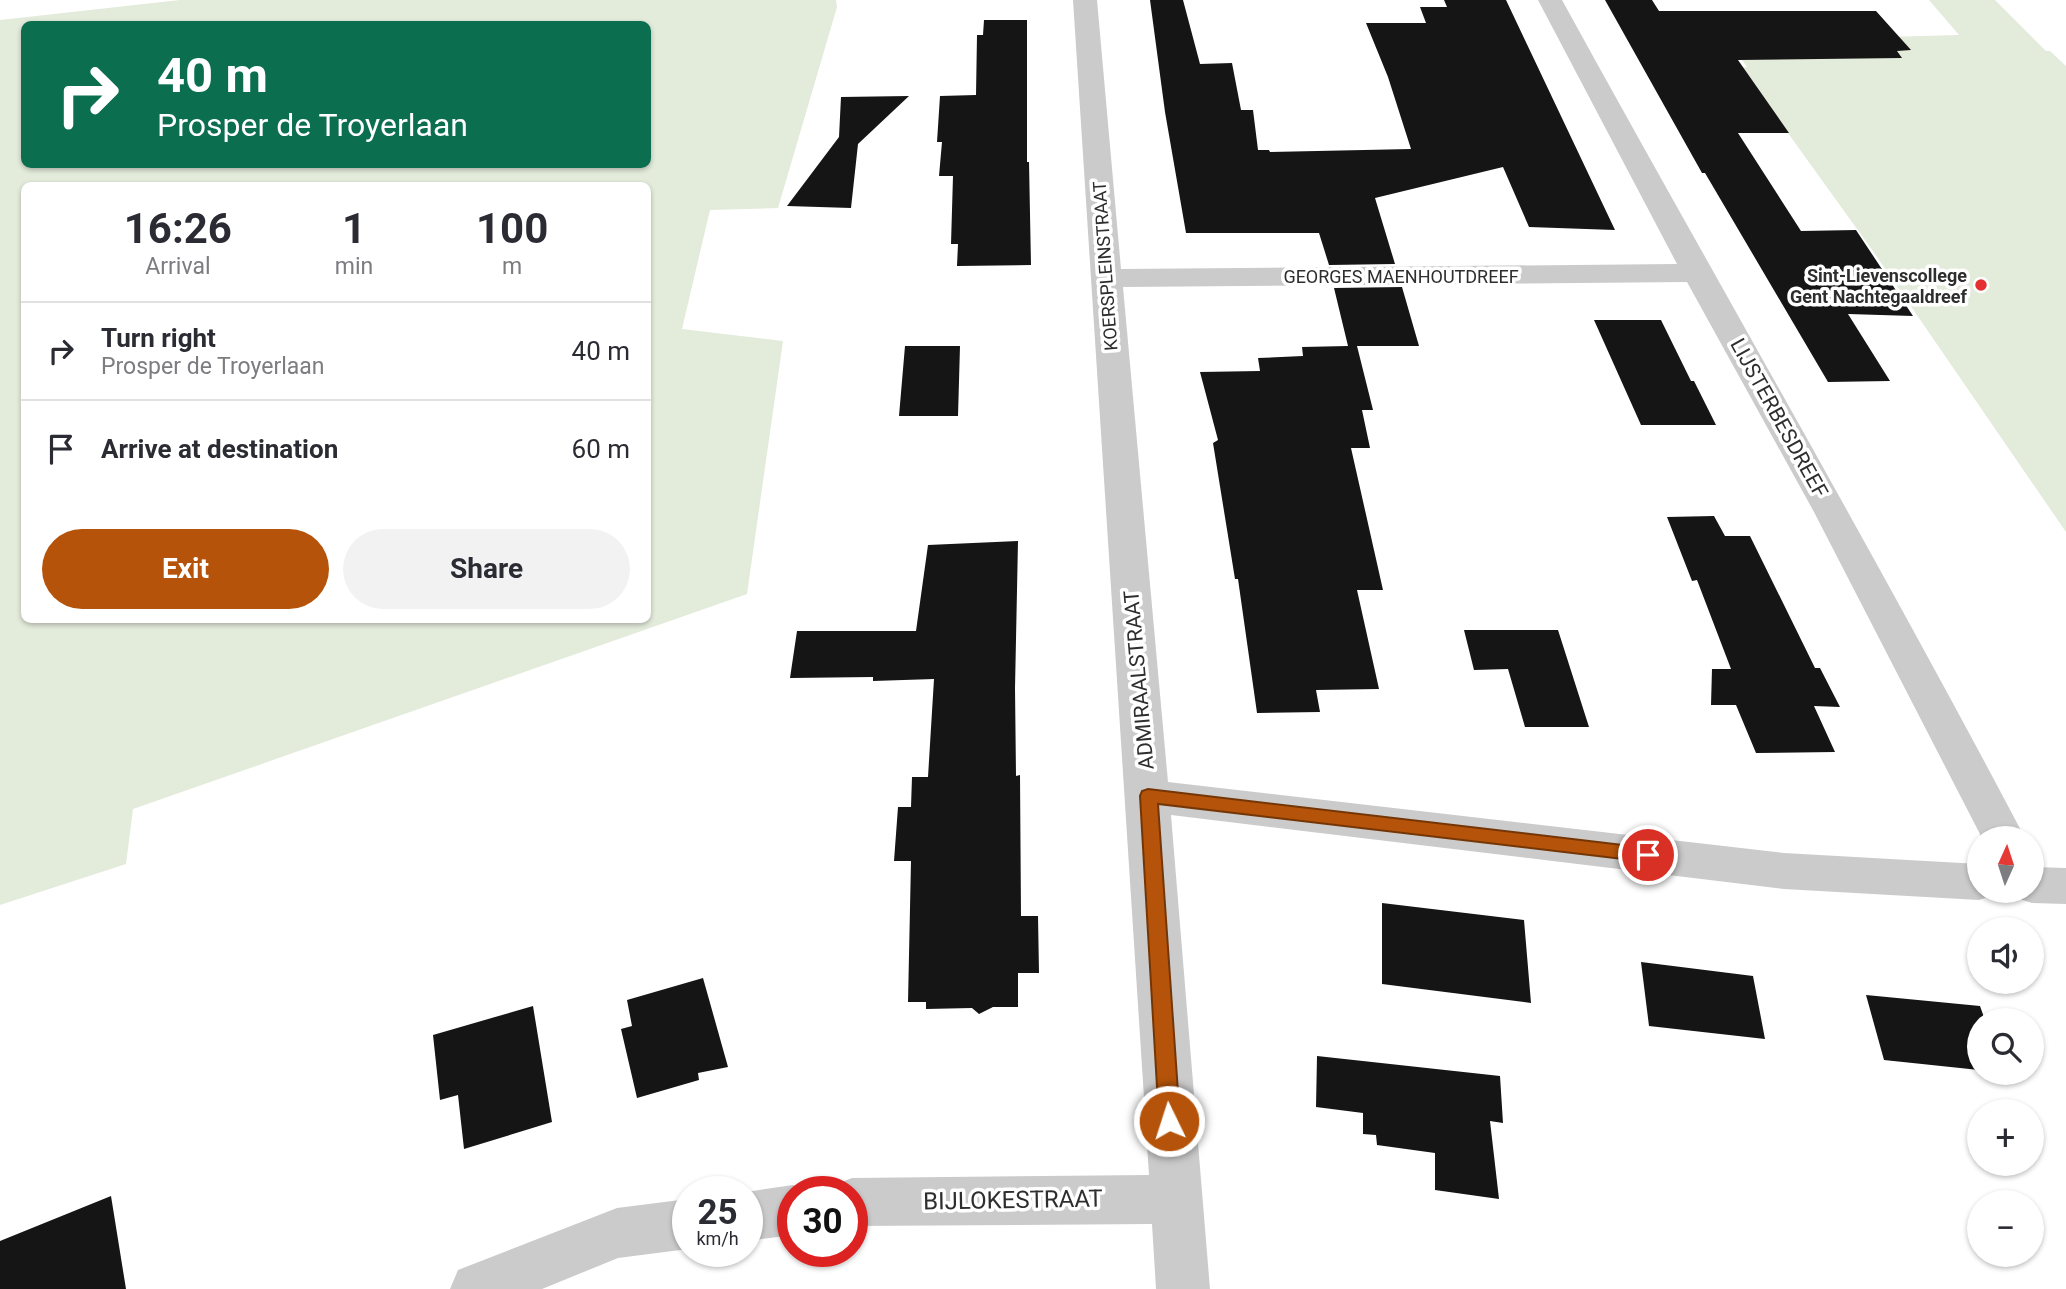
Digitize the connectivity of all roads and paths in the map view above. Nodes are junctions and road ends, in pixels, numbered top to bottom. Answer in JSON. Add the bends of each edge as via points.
{"nodes":[{"id":1,"x":1085,"y":0,"type":"edge"},
{"id":2,"x":1550,"y":0,"type":"edge"},
{"id":3,"x":1697,"y":273,"type":"junction"},
{"id":4,"x":1105,"y":278,"type":"junction"},
{"id":5,"x":1126,"y":531,"type":"joint"},
{"id":6,"x":1148,"y":796,"type":"junction"},
{"id":7,"x":1997,"y":826,"type":"edge"},
{"id":8,"x":1967,"y":881,"type":"edge"},
{"id":9,"x":2044,"y":885,"type":"edge"},
{"id":10,"x":2066,"y":886,"type":"edge"},
{"id":11,"x":1175,"y":1199,"type":"junction"},
{"id":12,"x":868,"y":1202,"type":"edge"},
{"id":13,"x":672,"y":1226,"type":"edge"},
{"id":14,"x":477,"y":1289,"type":"edge"},
{"id":15,"x":1183,"y":1289,"type":"edge"}],
"edges":[{"from":1,"to":4,"type":"street","name":"KOERSPLEINSTRAAT"},
{"from":2,"to":3,"type":"street","name":"LIJSTERBESDREEF"},
{"from":3,"to":4,"type":"street","name":"GEORGES MAENHOUTDREEF"},
{"from":3,"to":7,"type":"street","name":"LIJSTERBESDREEF","via":[[1832,512]]},
{"from":4,"to":5,"type":"street","name":"KOERSPLEINSTRAAT"},
{"from":5,"to":6,"type":"street","name":"ADMIRAALSTRAAT"},
{"from":6,"to":8,"type":"street","via":[[1784,871]]},
{"from":6,"to":11,"type":"street","name":"ADMIRAALSTRAAT"},
{"from":9,"to":10,"type":"street"},
{"from":11,"to":12,"type":"street","name":"BIJLOKESTRAAT"},
{"from":11,"to":15,"type":"street","name":"ADMIRAALSTRAAT"},
{"from":13,"to":14,"type":"street","via":[[617,1233]]}]}
